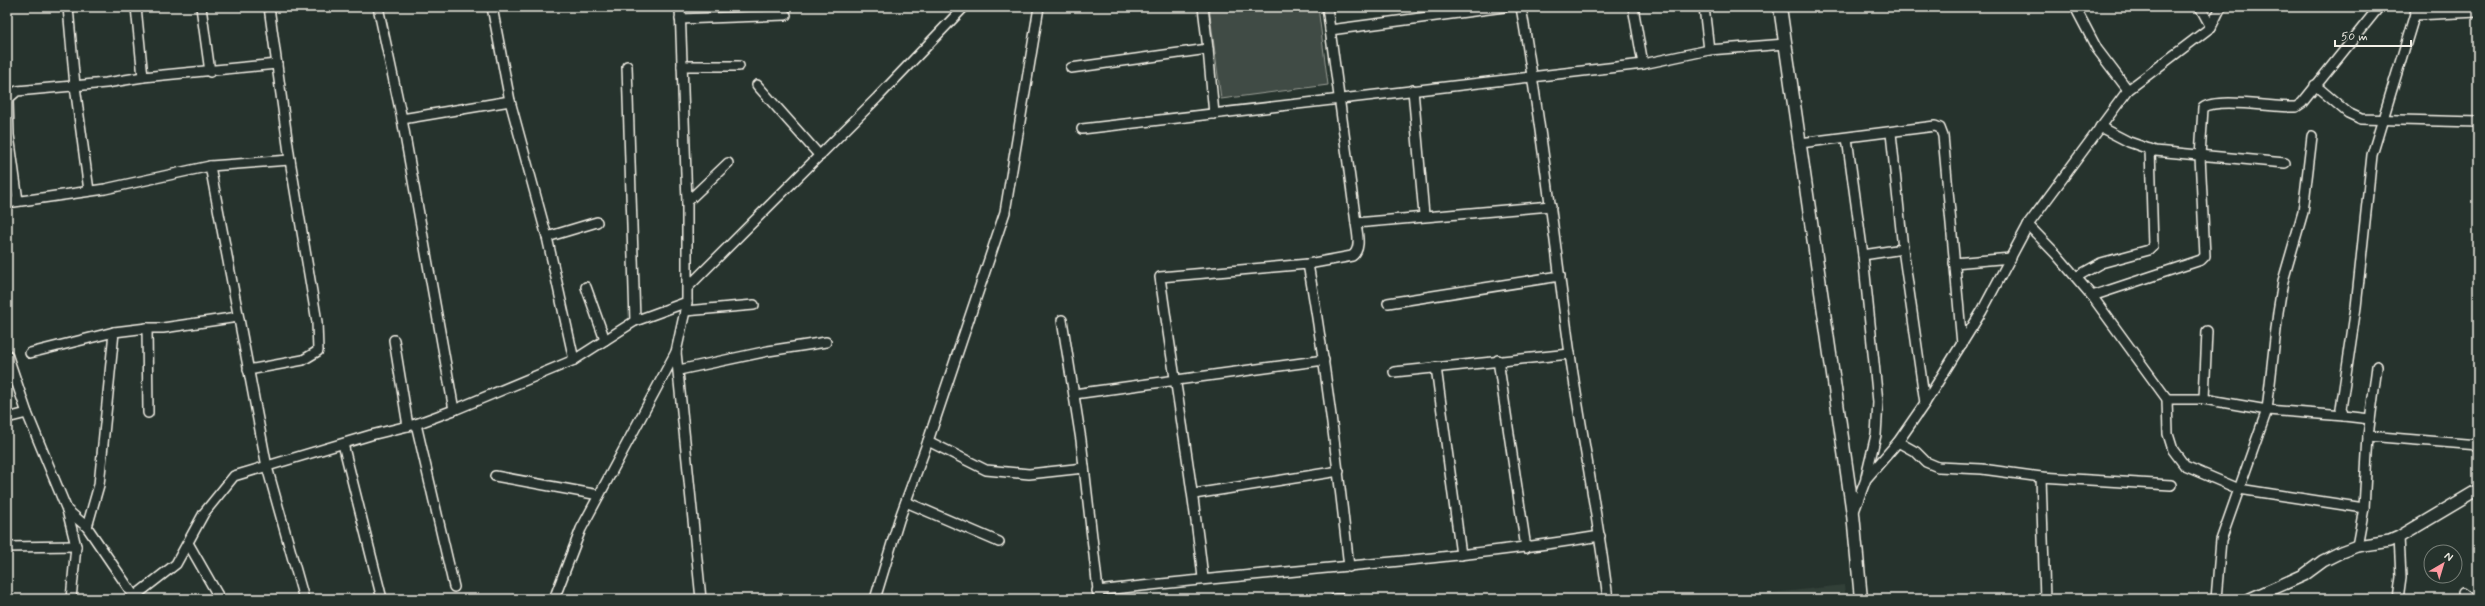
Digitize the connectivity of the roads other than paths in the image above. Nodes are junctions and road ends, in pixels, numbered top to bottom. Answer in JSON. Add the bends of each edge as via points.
{"nodes":[{"id":1,"x":68,"y":7,"type":"edge"},
{"id":2,"x":136,"y":7,"type":"edge"},
{"id":3,"x":201,"y":7,"type":"edge"},
{"id":4,"x":269,"y":7,"type":"edge"},
{"id":5,"x":378,"y":7,"type":"edge"},
{"id":6,"x":492,"y":7,"type":"edge"},
{"id":7,"x":680,"y":7,"type":"edge"},
{"id":8,"x":964,"y":7,"type":"edge"},
{"id":9,"x":1039,"y":7,"type":"edge"},
{"id":10,"x":1203,"y":7,"type":"edge"},
{"id":11,"x":1326,"y":7,"type":"edge"},
{"id":12,"x":1504,"y":7,"type":"edge"},
{"id":13,"x":1521,"y":7,"type":"edge"},
{"id":14,"x":1632,"y":7,"type":"edge"},
{"id":15,"x":1704,"y":7,"type":"edge"},
{"id":16,"x":1780,"y":7,"type":"edge"},
{"id":17,"x":2075,"y":7,"type":"edge"},
{"id":18,"x":2200,"y":7,"type":"edge"},
{"id":19,"x":2221,"y":7,"type":"edge"},
{"id":20,"x":2379,"y":7,"type":"edge"},
{"id":21,"x":2416,"y":11,"type":"edge"},
{"id":22,"x":2478,"y":12,"type":"edge"},
{"id":23,"x":786,"y":15,"type":"dead end"},
{"id":24,"x":680,"y":19,"type":"junction"},
{"id":25,"x":2211,"y":27,"type":"junction"},
{"id":26,"x":1330,"y":30,"type":"junction"},
{"id":27,"x":1784,"y":44,"type":"junction"},
{"id":28,"x":1208,"y":49,"type":"junction"},
{"id":29,"x":1709,"y":50,"type":"junction"},
{"id":30,"x":277,"y":64,"type":"junction"},
{"id":31,"x":1643,"y":64,"type":"junction"},
{"id":32,"x":626,"y":66,"type":"dead end"},
{"id":33,"x":682,"y":66,"type":"junction"},
{"id":34,"x":739,"y":66,"type":"dead end"},
{"id":35,"x":1071,"y":68,"type":"dead end"},
{"id":36,"x":210,"y":72,"type":"junction"},
{"id":37,"x":1533,"y":76,"type":"junction"},
{"id":38,"x":143,"y":77,"type":"junction"},
{"id":39,"x":757,"y":85,"type":"dead end"},
{"id":40,"x":2315,"y":85,"type":"junction"},
{"id":41,"x":75,"y":86,"type":"junction"},
{"id":42,"x":1413,"y":90,"type":"junction"},
{"id":43,"x":2128,"y":90,"type":"junction"},
{"id":44,"x":1339,"y":98,"type":"junction"},
{"id":45,"x":510,"y":101,"type":"junction"},
{"id":46,"x":1214,"y":114,"type":"junction"},
{"id":47,"x":402,"y":119,"type":"junction"},
{"id":48,"x":2382,"y":120,"type":"junction"},
{"id":49,"x":2478,"y":122,"type":"edge"},
{"id":50,"x":2100,"y":127,"type":"junction"},
{"id":51,"x":1082,"y":129,"type":"dead end"},
{"id":52,"x":1891,"y":133,"type":"junction"},
{"id":53,"x":2312,"y":136,"type":"dead end"},
{"id":54,"x":1847,"y":138,"type":"junction"},
{"id":55,"x":1800,"y":143,"type":"junction"},
{"id":56,"x":2150,"y":149,"type":"junction"},
{"id":57,"x":820,"y":156,"type":"junction"},
{"id":58,"x":2200,"y":156,"type":"junction"},
{"id":59,"x":290,"y":160,"type":"junction"},
{"id":60,"x":728,"y":163,"type":"dead end"},
{"id":61,"x":2285,"y":163,"type":"dead end"},
{"id":62,"x":210,"y":166,"type":"junction"},
{"id":63,"x":89,"y":191,"type":"junction"},
{"id":64,"x":18,"y":201,"type":"junction"},
{"id":65,"x":687,"y":202,"type":"junction"},
{"id":66,"x":7,"y":203,"type":"edge"},
{"id":67,"x":1551,"y":206,"type":"junction"},
{"id":68,"x":1424,"y":216,"type":"junction"},
{"id":69,"x":597,"y":222,"type":"dead end"},
{"id":70,"x":1356,"y":223,"type":"junction"},
{"id":71,"x":2028,"y":225,"type":"junction"},
{"id":72,"x":547,"y":237,"type":"junction"},
{"id":73,"x":1903,"y":249,"type":"junction"},
{"id":74,"x":1863,"y":255,"type":"junction"},
{"id":75,"x":2011,"y":258,"type":"junction"},
{"id":76,"x":1308,"y":264,"type":"junction"},
{"id":77,"x":1954,"y":264,"type":"junction"},
{"id":78,"x":1560,"y":276,"type":"junction"},
{"id":79,"x":2076,"y":277,"type":"junction"},
{"id":80,"x":586,"y":287,"type":"dead end"},
{"id":81,"x":688,"y":287,"type":"junction"},
{"id":82,"x":2092,"y":296,"type":"junction"},
{"id":83,"x":1388,"y":303,"type":"dead end"},
{"id":84,"x":754,"y":305,"type":"dead end"},
{"id":85,"x":686,"y":306,"type":"junction"},
{"id":86,"x":238,"y":317,"type":"junction"},
{"id":87,"x":1062,"y":320,"type":"dead end"},
{"id":88,"x":635,"y":321,"type":"junction"},
{"id":89,"x":147,"y":328,"type":"junction"},
{"id":90,"x":2207,"y":331,"type":"dead end"},
{"id":91,"x":114,"y":332,"type":"junction"},
{"id":92,"x":394,"y":340,"type":"dead end"},
{"id":93,"x":605,"y":340,"type":"junction"},
{"id":94,"x":826,"y":342,"type":"dead end"},
{"id":95,"x":1962,"y":344,"type":"junction"},
{"id":96,"x":676,"y":352,"type":"junction"},
{"id":97,"x":30,"y":353,"type":"dead end"},
{"id":98,"x":7,"y":354,"type":"edge"},
{"id":99,"x":1570,"y":354,"type":"junction"},
{"id":100,"x":574,"y":360,"type":"junction"},
{"id":101,"x":1324,"y":360,"type":"junction"},
{"id":102,"x":1498,"y":360,"type":"junction"},
{"id":103,"x":2377,"y":366,"type":"dead end"},
{"id":104,"x":1436,"y":367,"type":"junction"},
{"id":105,"x":10,"y":369,"type":"edge"},
{"id":106,"x":248,"y":370,"type":"junction"},
{"id":107,"x":679,"y":370,"type":"junction"},
{"id":108,"x":1394,"y":372,"type":"dead end"},
{"id":109,"x":1174,"y":382,"type":"junction"},
{"id":110,"x":1074,"y":394,"type":"junction"},
{"id":111,"x":2167,"y":399,"type":"junction"},
{"id":112,"x":2204,"y":399,"type":"junction"},
{"id":113,"x":1925,"y":403,"type":"junction"},
{"id":114,"x":454,"y":410,"type":"junction"},
{"id":115,"x":2267,"y":410,"type":"junction"},
{"id":116,"x":27,"y":413,"type":"junction"},
{"id":117,"x":148,"y":413,"type":"dead end"},
{"id":118,"x":2344,"y":416,"type":"junction"},
{"id":119,"x":7,"y":418,"type":"edge"},
{"id":120,"x":2370,"y":419,"type":"junction"},
{"id":121,"x":412,"y":425,"type":"junction"},
{"id":122,"x":2368,"y":436,"type":"junction"},
{"id":123,"x":928,"y":441,"type":"junction"},
{"id":124,"x":1898,"y":442,"type":"junction"},
{"id":125,"x":342,"y":444,"type":"junction"},
{"id":126,"x":2478,"y":445,"type":"edge"},
{"id":127,"x":267,"y":467,"type":"junction"},
{"id":128,"x":1084,"y":468,"type":"junction"},
{"id":129,"x":1339,"y":471,"type":"junction"},
{"id":130,"x":495,"y":476,"type":"dead end"},
{"id":131,"x":2041,"y":477,"type":"junction"},
{"id":132,"x":1866,"y":479,"type":"junction"},
{"id":133,"x":2171,"y":485,"type":"dead end"},
{"id":134,"x":2239,"y":489,"type":"junction"},
{"id":135,"x":2478,"y":490,"type":"edge"},
{"id":136,"x":1194,"y":494,"type":"junction"},
{"id":137,"x":599,"y":495,"type":"junction"},
{"id":138,"x":906,"y":502,"type":"junction"},
{"id":139,"x":2364,"y":508,"type":"junction"},
{"id":140,"x":67,"y":510,"type":"junction"},
{"id":141,"x":1853,"y":514,"type":"junction"},
{"id":142,"x":87,"y":527,"type":"junction"},
{"id":143,"x":1600,"y":536,"type":"junction"},
{"id":144,"x":2399,"y":537,"type":"junction"},
{"id":145,"x":999,"y":542,"type":"dead end"},
{"id":146,"x":188,"y":543,"type":"junction"},
{"id":147,"x":76,"y":546,"type":"junction"},
{"id":148,"x":2357,"y":546,"type":"junction"},
{"id":149,"x":7,"y":548,"type":"edge"},
{"id":150,"x":1526,"y":548,"type":"junction"},
{"id":151,"x":1460,"y":556,"type":"junction"},
{"id":152,"x":1348,"y":567,"type":"junction"},
{"id":153,"x":1204,"y":578,"type":"junction"},
{"id":154,"x":454,"y":587,"type":"dead end"},
{"id":155,"x":2463,"y":593,"type":"dead end"},
{"id":156,"x":1098,"y":595,"type":"edge"},
{"id":157,"x":134,"y":598,"type":"edge"},
{"id":158,"x":71,"y":599,"type":"edge"},
{"id":159,"x":220,"y":599,"type":"edge"},
{"id":160,"x":304,"y":599,"type":"edge"},
{"id":161,"x":382,"y":599,"type":"edge"},
{"id":162,"x":554,"y":599,"type":"edge"},
{"id":163,"x":701,"y":599,"type":"edge"},
{"id":164,"x":875,"y":599,"type":"edge"},
{"id":165,"x":1335,"y":599,"type":"edge"},
{"id":166,"x":1343,"y":599,"type":"edge"},
{"id":167,"x":1608,"y":599,"type":"edge"},
{"id":168,"x":1861,"y":599,"type":"edge"},
{"id":169,"x":2045,"y":599,"type":"edge"},
{"id":170,"x":2216,"y":599,"type":"edge"},
{"id":171,"x":2250,"y":599,"type":"edge"},
{"id":172,"x":2398,"y":599,"type":"edge"},
{"id":173,"x":2471,"y":599,"type":"edge"}],
"edges":[{"from":1,"to":41,"type":"street"},
{"from":2,"to":38,"type":"street"},
{"from":3,"to":36,"type":"street"},
{"from":4,"to":30,"type":"street"},
{"from":5,"to":47,"type":"street"},
{"from":6,"to":45,"type":"street"},
{"from":7,"to":24,"type":"street"},
{"from":8,"to":57,"type":"street"},
{"from":9,"to":123,"type":"street","via":[[1005,212]]},
{"from":10,"to":28,"type":"street"},
{"from":11,"to":26,"type":"street"},
{"from":12,"to":26,"type":"street"},
{"from":13,"to":37,"type":"street"},
{"from":14,"to":31,"type":"street"},
{"from":15,"to":29,"type":"street"},
{"from":16,"to":27,"type":"main road"},
{"from":17,"to":43,"type":"street","via":[[2097,49]]},
{"from":18,"to":25,"type":"street"},
{"from":19,"to":25,"type":"street"},
{"from":20,"to":40,"type":"street"},
{"from":21,"to":22,"type":"street"},
{"from":21,"to":48,"type":"street","via":[[2400,70]]},
{"from":23,"to":24,"type":"street"},
{"from":24,"to":33,"type":"street"},
{"from":25,"to":43,"type":"street"},
{"from":26,"to":44,"type":"street"},
{"from":27,"to":29,"type":"street"},
{"from":27,"to":55,"type":"main road"},
{"from":28,"to":35,"type":"street"},
{"from":28,"to":46,"type":"street"},
{"from":29,"to":31,"type":"street"},
{"from":30,"to":36,"type":"street"},
{"from":30,"to":59,"type":"street"},
{"from":31,"to":37,"type":"street"},
{"from":32,"to":88,"type":"street"},
{"from":33,"to":34,"type":"street"},
{"from":33,"to":65,"type":"street"},
{"from":36,"to":38,"type":"street"},
{"from":37,"to":42,"type":"street"},
{"from":37,"to":67,"type":"street"},
{"from":38,"to":41,"type":"street"},
{"from":39,"to":57,"type":"street"},
{"from":40,"to":48,"type":"street","via":[[2354,118]]},
{"from":40,"to":58,"type":"street","via":[[2296,107],[2208,104],[2202,108],[2201,113]]},
{"from":41,"to":63,"type":"street"},
{"from":41,"to":64,"type":"street","via":[[17,90],[8,99],[9,135]]},
{"from":42,"to":44,"type":"street"},
{"from":42,"to":68,"type":"street"},
{"from":43,"to":50,"type":"street"},
{"from":44,"to":46,"type":"street"},
{"from":44,"to":70,"type":"street"},
{"from":45,"to":47,"type":"street"},
{"from":45,"to":72,"type":"street"},
{"from":46,"to":51,"type":"street"},
{"from":47,"to":114,"type":"street"},
{"from":48,"to":49,"type":"street"},
{"from":48,"to":118,"type":"street","via":[[2372,154],[2356,307],[2341,410]]},
{"from":50,"to":56,"type":"street","via":[[2129,142]]},
{"from":50,"to":71,"type":"street"},
{"from":52,"to":54,"type":"street"},
{"from":52,"to":73,"type":"street"},
{"from":52,"to":77,"type":"street","via":[[1935,126],[1940,128],[1943,136]]},
{"from":53,"to":115,"type":"street","via":[[2303,212],[2283,281]]},
{"from":54,"to":55,"type":"street"},
{"from":54,"to":74,"type":"street"},
{"from":55,"to":141,"type":"main road"},
{"from":56,"to":58,"type":"street"},
{"from":56,"to":79,"type":"street","via":[[2153,246],[2149,250],[2101,264]]},
{"from":57,"to":81,"type":"street"},
{"from":58,"to":61,"type":"street"},
{"from":58,"to":82,"type":"street","via":[[2205,256],[2201,260]]},
{"from":59,"to":62,"type":"street"},
{"from":59,"to":106,"type":"street","via":[[317,322],[318,351],[304,360]]},
{"from":60,"to":65,"type":"street"},
{"from":62,"to":63,"type":"street"},
{"from":62,"to":86,"type":"street"},
{"from":63,"to":64,"type":"street"},
{"from":64,"to":66,"type":"street"},
{"from":65,"to":81,"type":"street"},
{"from":67,"to":68,"type":"street"},
{"from":67,"to":78,"type":"street"},
{"from":68,"to":70,"type":"street"},
{"from":69,"to":72,"type":"street"},
{"from":70,"to":76,"type":"street","via":[[1356,253],[1352,256]]},
{"from":71,"to":75,"type":"street"},
{"from":71,"to":79,"type":"street"},
{"from":72,"to":100,"type":"street"},
{"from":73,"to":74,"type":"street"},
{"from":73,"to":113,"type":"street"},
{"from":74,"to":132,"type":"street","via":[[1879,414]]},
{"from":75,"to":77,"type":"street"},
{"from":75,"to":95,"type":"street"},
{"from":76,"to":101,"type":"street"},
{"from":76,"to":109,"type":"street","via":[[1160,277]]},
{"from":77,"to":95,"type":"street"},
{"from":78,"to":83,"type":"street"},
{"from":78,"to":99,"type":"street"},
{"from":79,"to":82,"type":"street"},
{"from":80,"to":93,"type":"street"},
{"from":81,"to":85,"type":"street"},
{"from":82,"to":111,"type":"street"},
{"from":84,"to":85,"type":"street"},
{"from":85,"to":88,"type":"street"},
{"from":85,"to":96,"type":"street"},
{"from":86,"to":89,"type":"street"},
{"from":86,"to":106,"type":"street"},
{"from":87,"to":110,"type":"street"},
{"from":88,"to":93,"type":"street"},
{"from":89,"to":91,"type":"street"},
{"from":89,"to":117,"type":"street"},
{"from":90,"to":112,"type":"street"},
{"from":91,"to":97,"type":"street"},
{"from":91,"to":142,"type":"street","via":[[99,485]]},
{"from":92,"to":121,"type":"street"},
{"from":93,"to":100,"type":"street"},
{"from":94,"to":107,"type":"street","via":[[768,351]]},
{"from":95,"to":113,"type":"street"},
{"from":96,"to":107,"type":"street"},
{"from":96,"to":137,"type":"street"},
{"from":98,"to":105,"type":"street"},
{"from":99,"to":102,"type":"street"},
{"from":99,"to":143,"type":"street"},
{"from":100,"to":114,"type":"street"},
{"from":101,"to":109,"type":"street"},
{"from":101,"to":129,"type":"street"},
{"from":102,"to":104,"type":"street"},
{"from":102,"to":150,"type":"street"},
{"from":103,"to":120,"type":"street"},
{"from":104,"to":108,"type":"street"},
{"from":104,"to":151,"type":"street"},
{"from":105,"to":116,"type":"street"},
{"from":106,"to":127,"type":"street"},
{"from":107,"to":163,"type":"street"},
{"from":109,"to":110,"type":"street"},
{"from":109,"to":136,"type":"street"},
{"from":110,"to":128,"type":"street"},
{"from":111,"to":112,"type":"street"},
{"from":111,"to":134,"type":"street","via":[[2168,434],[2172,450],[2185,466]]},
{"from":112,"to":115,"type":"street"},
{"from":113,"to":124,"type":"street"},
{"from":114,"to":121,"type":"street"},
{"from":115,"to":118,"type":"street"},
{"from":115,"to":134,"type":"street"},
{"from":116,"to":119,"type":"street"},
{"from":116,"to":140,"type":"street"},
{"from":118,"to":120,"type":"street"},
{"from":120,"to":122,"type":"street"},
{"from":121,"to":125,"type":"street"},
{"from":121,"to":154,"type":"street"},
{"from":122,"to":126,"type":"street"},
{"from":122,"to":139,"type":"street"},
{"from":123,"to":128,"type":"street","via":[[986,470],[1029,474]]},
{"from":123,"to":138,"type":"street"},
{"from":124,"to":131,"type":"street","via":[[1916,452],[1926,462],[1938,467],[1982,469]]},
{"from":124,"to":132,"type":"street"},
{"from":125,"to":127,"type":"street"},
{"from":125,"to":161,"type":"street"},
{"from":127,"to":146,"type":"street","via":[[234,476],[204,513]]},
{"from":127,"to":160,"type":"street"},
{"from":128,"to":156,"type":"street"},
{"from":129,"to":136,"type":"street"},
{"from":129,"to":152,"type":"street"},
{"from":130,"to":137,"type":"street"},
{"from":131,"to":133,"type":"street"},
{"from":131,"to":169,"type":"street"},
{"from":132,"to":141,"type":"street"},
{"from":134,"to":139,"type":"street"},
{"from":134,"to":170,"type":"street","via":[[2221,540]]},
{"from":135,"to":144,"type":"street"},
{"from":136,"to":153,"type":"street"},
{"from":137,"to":162,"type":"street","via":[[581,529]]},
{"from":138,"to":145,"type":"street"},
{"from":138,"to":164,"type":"street"},
{"from":139,"to":148,"type":"street"},
{"from":140,"to":142,"type":"street"},
{"from":140,"to":147,"type":"street"},
{"from":141,"to":168,"type":"main road"},
{"from":142,"to":157,"type":"street"},
{"from":143,"to":150,"type":"street"},
{"from":143,"to":167,"type":"street"},
{"from":144,"to":148,"type":"street","via":[[2390,541]]},
{"from":144,"to":172,"type":"street","via":[[2401,577]]},
{"from":146,"to":157,"type":"street","via":[[176,564]]},
{"from":146,"to":159,"type":"street"},
{"from":147,"to":149,"type":"street"},
{"from":147,"to":158,"type":"street"},
{"from":148,"to":171,"type":"street","via":[[2323,561],[2304,575]]},
{"from":150,"to":151,"type":"street"},
{"from":151,"to":152,"type":"street"},
{"from":152,"to":153,"type":"street"},
{"from":153,"to":156,"type":"street"},
{"from":155,"to":173,"type":"street"},
{"from":165,"to":166,"type":"street"}]}
